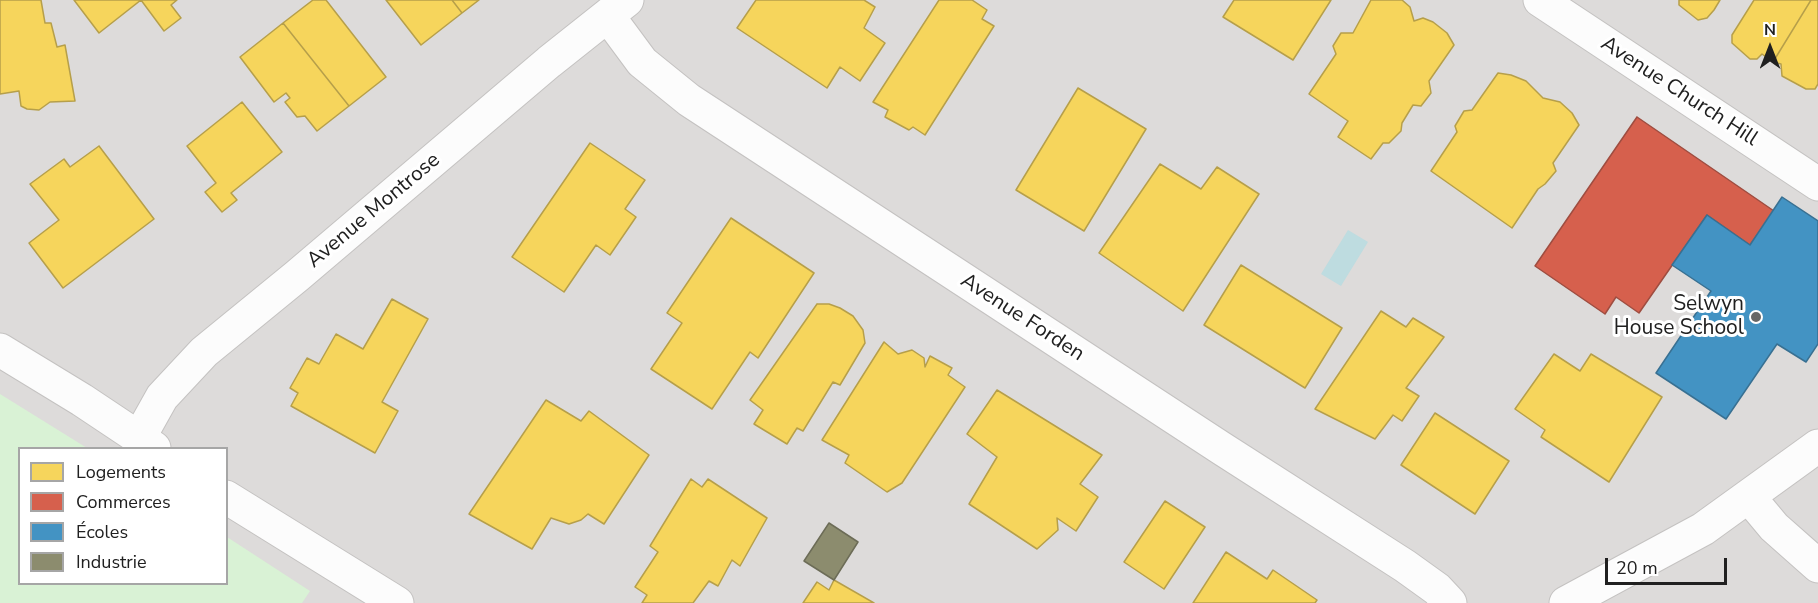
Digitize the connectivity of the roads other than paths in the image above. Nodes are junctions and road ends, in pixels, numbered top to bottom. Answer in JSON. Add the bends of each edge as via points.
{"nodes":[{"id":1,"x":1540,"y":0,"type":"edge"},
{"id":2,"x":617,"y":8,"type":"edge"},
{"id":3,"x":1818,"y":184,"type":"edge"},
{"id":4,"x":0,"y":351,"type":"edge"},
{"id":5,"x":146,"y":443,"type":"edge"},
{"id":6,"x":1818,"y":446,"type":"edge"},
{"id":7,"x":1749,"y":497,"type":"junction"},
{"id":8,"x":228,"y":498,"type":"edge"},
{"id":9,"x":1818,"y":566,"type":"edge"},
{"id":10,"x":397,"y":603,"type":"edge"},
{"id":11,"x":1450,"y":603,"type":"edge"},
{"id":12,"x":1566,"y":603,"type":"edge"}],
"edges":[{"from":1,"to":3,"type":"street","name":"Avenue Church Hill"},
{"from":2,"to":5,"type":"street","name":"Avenue Montrose","via":[[204,352],[162,397]]},
{"from":2,"to":11,"type":"street","name":"Avenue Forden","via":[[642,62],[689,100],[1405,566]]},
{"from":4,"to":5,"type":"street"},
{"from":6,"to":7,"type":"street"},
{"from":7,"to":9,"type":"street","via":[[1774,527]]},
{"from":7,"to":12,"type":"street","via":[[1703,529]]},
{"from":8,"to":10,"type":"street"}]}
